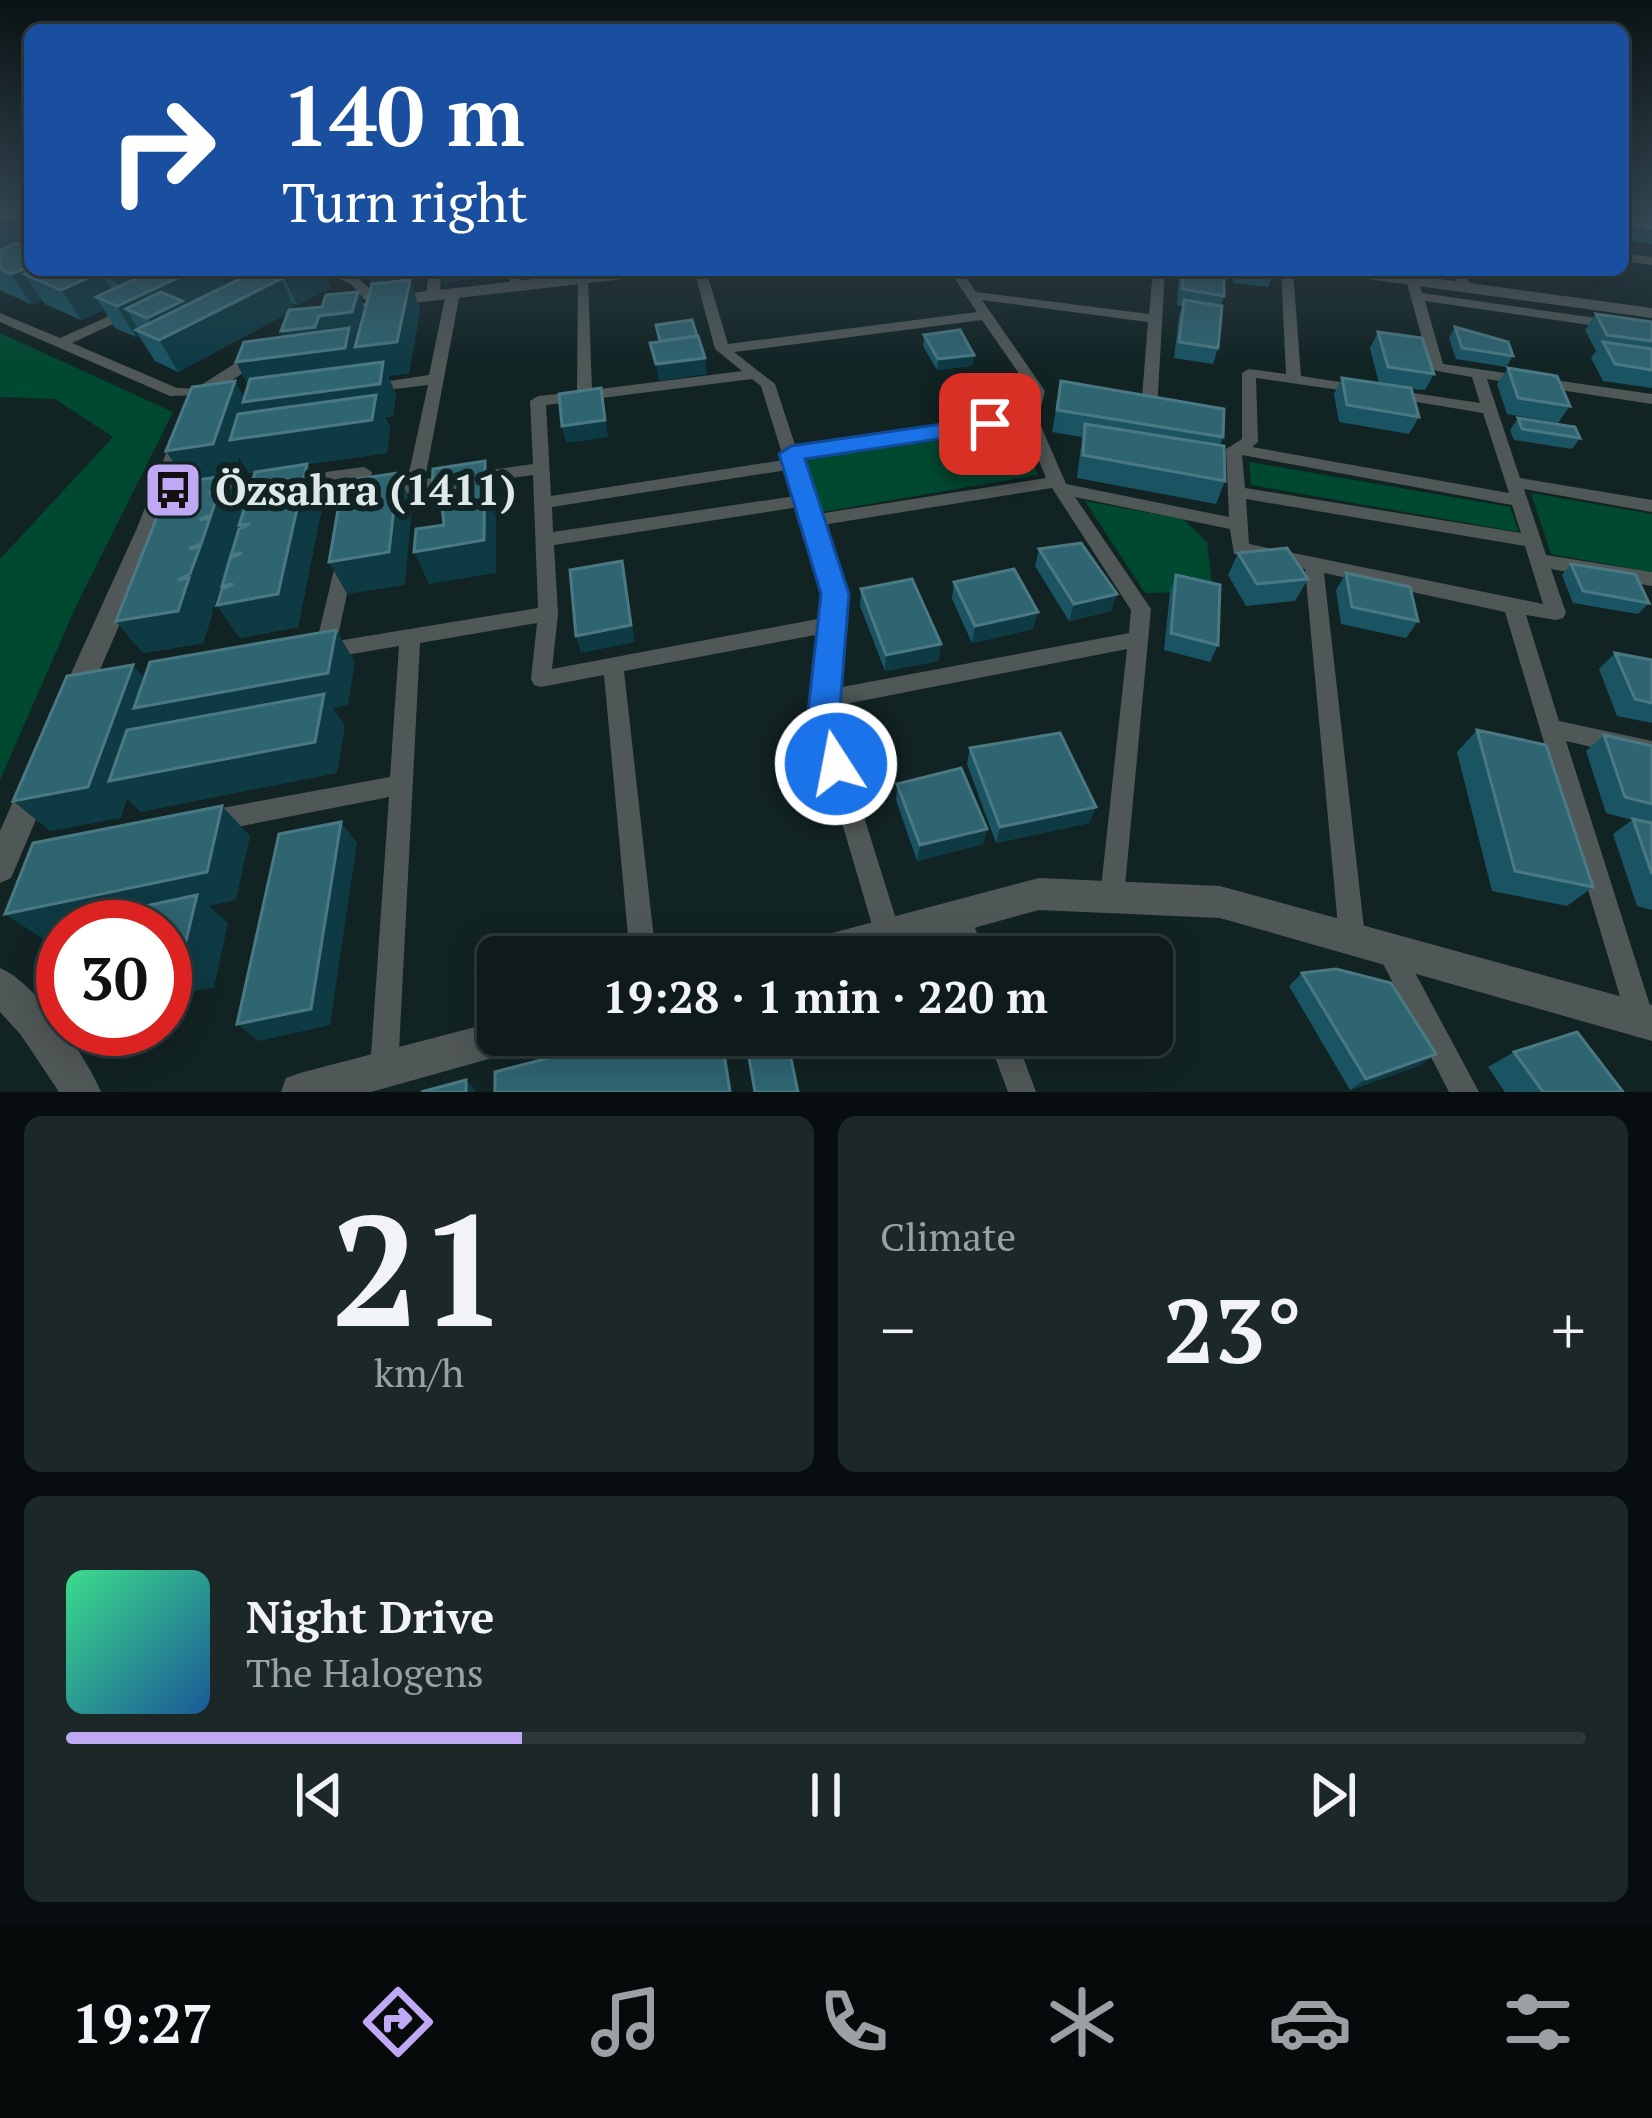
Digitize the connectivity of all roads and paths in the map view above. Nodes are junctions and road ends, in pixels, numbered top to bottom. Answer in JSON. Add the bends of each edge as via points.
{"nodes":[{"id":1,"x":343,"y":276,"type":"edge"},
{"id":2,"x":435,"y":276,"type":"edge"},
{"id":3,"x":601,"y":276,"type":"edge"},
{"id":4,"x":702,"y":276,"type":"edge"},
{"id":5,"x":960,"y":276,"type":"edge"},
{"id":6,"x":1159,"y":276,"type":"edge"},
{"id":7,"x":1287,"y":276,"type":"edge"},
{"id":8,"x":1363,"y":276,"type":"edge"},
{"id":9,"x":516,"y":278,"type":"edge"},
{"id":10,"x":582,"y":278,"type":"junction"},
{"id":11,"x":1461,"y":279,"type":"edge"},
{"id":12,"x":1414,"y":288,"type":"junction"},
{"id":13,"x":453,"y":293,"type":"junction"},
{"id":14,"x":972,"y":295,"type":"junction"},
{"id":15,"x":433,"y":296,"type":"junction"},
{"id":16,"x":376,"y":304,"type":"junction"},
{"id":17,"x":139,"y":307,"type":"edge"},
{"id":18,"x":1652,"y":313,"type":"edge"},
{"id":19,"x":986,"y":315,"type":"junction"},
{"id":20,"x":0,"y":317,"type":"edge"},
{"id":21,"x":1156,"y":319,"type":"junction"},
{"id":22,"x":1652,"y":330,"type":"edge"},
{"id":23,"x":61,"y":344,"type":"junction"},
{"id":24,"x":722,"y":349,"type":"junction"},
{"id":25,"x":1478,"y":373,"type":"junction"},
{"id":26,"x":755,"y":374,"type":"junction"},
{"id":27,"x":436,"y":380,"type":"junction"},
{"id":28,"x":1294,"y":380,"type":"junction"},
{"id":29,"x":349,"y":390,"type":"edge"},
{"id":30,"x":1038,"y":392,"type":"junction"},
{"id":31,"x":586,"y":395,"type":"junction"},
{"id":32,"x":1060,"y":395,"type":"edge"},
{"id":33,"x":1652,"y":399,"type":"edge"},
{"id":34,"x":203,"y":403,"type":"junction"},
{"id":35,"x":1126,"y":406,"type":"edge"},
{"id":36,"x":1490,"y":409,"type":"junction"},
{"id":37,"x":1149,"y":410,"type":"junction"},
{"id":38,"x":1169,"y":414,"type":"edge"},
{"id":39,"x":1030,"y":419,"type":"junction"},
{"id":40,"x":1229,"y":424,"type":"edge"},
{"id":41,"x":1250,"y":428,"type":"junction"},
{"id":42,"x":1234,"y":449,"type":"junction"},
{"id":43,"x":792,"y":459,"type":"junction"},
{"id":44,"x":542,"y":468,"type":"junction"},
{"id":45,"x":1058,"y":485,"type":"junction"},
{"id":46,"x":415,"y":486,"type":"junction"},
{"id":47,"x":1516,"y":491,"type":"junction"},
{"id":48,"x":1237,"y":492,"type":"junction"},
{"id":49,"x":360,"y":494,"type":"junction"},
{"id":50,"x":159,"y":500,"type":"junction"},
{"id":51,"x":806,"y":500,"type":"junction"},
{"id":52,"x":543,"y":503,"type":"junction"},
{"id":53,"x":1652,"y":506,"type":"edge"},
{"id":54,"x":355,"y":516,"type":"edge"},
{"id":55,"x":812,"y":521,"type":"junction"},
{"id":56,"x":1239,"y":525,"type":"junction"},
{"id":57,"x":350,"y":538,"type":"edge"},
{"id":58,"x":545,"y":540,"type":"junction"},
{"id":59,"x":1536,"y":550,"type":"junction"},
{"id":60,"x":1314,"y":565,"type":"junction"},
{"id":61,"x":1652,"y":579,"type":"edge"},
{"id":62,"x":1513,"y":606,"type":"junction"},
{"id":63,"x":548,"y":614,"type":"junction"},
{"id":64,"x":832,"y":624,"type":"junction"},
{"id":65,"x":410,"y":636,"type":"junction"},
{"id":66,"x":1138,"y":639,"type":"junction"},
{"id":67,"x":325,"y":650,"type":"junction"},
{"id":68,"x":303,"y":654,"type":"edge"},
{"id":69,"x":613,"y":665,"type":"junction"},
{"id":70,"x":825,"y":699,"type":"junction"},
{"id":71,"x":1551,"y":728,"type":"junction"},
{"id":72,"x":1652,"y":751,"type":"edge"},
{"id":73,"x":401,"y":785,"type":"junction"},
{"id":74,"x":190,"y":825,"type":"edge"},
{"id":75,"x":10,"y":861,"type":"edge"},
{"id":76,"x":1112,"y":897,"type":"junction"},
{"id":77,"x":958,"y":916,"type":"junction"},
{"id":78,"x":888,"y":935,"type":"junction"},
{"id":79,"x":641,"y":936,"type":"edge"},
{"id":80,"x":884,"y":936,"type":"edge"},
{"id":81,"x":965,"y":936,"type":"edge"},
{"id":82,"x":1352,"y":937,"type":"junction"},
{"id":83,"x":1387,"y":946,"type":"junction"},
{"id":84,"x":0,"y":986,"type":"edge"},
{"id":85,"x":1646,"y":1022,"type":"edge"},
{"id":86,"x":477,"y":1045,"type":"edge"},
{"id":87,"x":1009,"y":1056,"type":"edge"},
{"id":88,"x":384,"y":1070,"type":"junction"},
{"id":89,"x":82,"y":1092,"type":"edge"},
{"id":90,"x":300,"y":1092,"type":"edge"},
{"id":91,"x":1022,"y":1092,"type":"edge"},
{"id":92,"x":1466,"y":1092,"type":"edge"}],
"edges":[{"from":1,"to":16,"type":"street"},
{"from":2,"to":15,"type":"street"},
{"from":3,"to":10,"type":"street"},
{"from":4,"to":24,"type":"street"},
{"from":5,"to":14,"type":"street"},
{"from":6,"to":21,"type":"street"},
{"from":7,"to":28,"type":"street"},
{"from":8,"to":12,"type":"street"},
{"from":9,"to":10,"type":"street"},
{"from":9,"to":13,"type":"street"},
{"from":10,"to":31,"type":"street"},
{"from":11,"to":12,"type":"street"},
{"from":11,"to":18,"type":"street"},
{"from":12,"to":22,"type":"street"},
{"from":12,"to":25,"type":"street","via":[[1437,367]]},
{"from":13,"to":15,"type":"street"},
{"from":13,"to":27,"type":"street"},
{"from":14,"to":19,"type":"street"},
{"from":14,"to":21,"type":"street"},
{"from":15,"to":16,"type":"street"},
{"from":16,"to":34,"type":"street","via":[[299,332]]},
{"from":17,"to":23,"type":"street"},
{"from":19,"to":24,"type":"street"},
{"from":19,"to":30,"type":"street"},
{"from":20,"to":23,"type":"street"},
{"from":21,"to":37,"type":"street"},
{"from":23,"to":34,"type":"street"},
{"from":24,"to":26,"type":"street"},
{"from":25,"to":33,"type":"street"},
{"from":25,"to":36,"type":"street"},
{"from":26,"to":31,"type":"street"},
{"from":26,"to":43,"type":"street","via":[[768,384]]},
{"from":27,"to":29,"type":"street"},
{"from":27,"to":46,"type":"street"},
{"from":28,"to":36,"type":"street"},
{"from":28,"to":41,"type":"street","via":[[1249,373]]},
{"from":30,"to":32,"type":"street"},
{"from":30,"to":39,"type":"street"},
{"from":31,"to":44,"type":"street","via":[[538,401]]},
{"from":34,"to":50,"type":"street"},
{"from":35,"to":37,"type":"street"},
{"from":36,"to":47,"type":"street"},
{"from":37,"to":38,"type":"street"},
{"from":39,"to":43,"type":"street"},
{"from":39,"to":45,"type":"street"},
{"from":40,"to":41,"type":"street"},
{"from":41,"to":42,"type":"street","via":[[1250,442]]},
{"from":42,"to":47,"type":"street"},
{"from":42,"to":48,"type":"street"},
{"from":43,"to":51,"type":"street"},
{"from":43,"to":52,"type":"street"},
{"from":44,"to":46,"type":"street"},
{"from":44,"to":52,"type":"street"},
{"from":45,"to":55,"type":"street"},
{"from":45,"to":56,"type":"street"},
{"from":45,"to":66,"type":"street","via":[[1141,609]]},
{"from":46,"to":49,"type":"street"},
{"from":47,"to":53,"type":"street"},
{"from":47,"to":59,"type":"street"},
{"from":48,"to":56,"type":"street"},
{"from":48,"to":59,"type":"street"},
{"from":49,"to":50,"type":"street","via":[[364,472]]},
{"from":49,"to":54,"type":"street"},
{"from":50,"to":75,"type":"street","via":[[89,688],[54,743]]},
{"from":51,"to":55,"type":"street"},
{"from":51,"to":58,"type":"street"},
{"from":52,"to":58,"type":"street"},
{"from":55,"to":64,"type":"street","via":[[835,594]]},
{"from":56,"to":60,"type":"street","via":[[1240,549]]},
{"from":57,"to":67,"type":"street"},
{"from":58,"to":63,"type":"street"},
{"from":59,"to":61,"type":"street"},
{"from":59,"to":62,"type":"street","via":[[1556,613]]},
{"from":60,"to":62,"type":"street"},
{"from":60,"to":82,"type":"street"},
{"from":62,"to":71,"type":"street"},
{"from":63,"to":65,"type":"street"},
{"from":63,"to":69,"type":"street","via":[[541,679]]},
{"from":64,"to":69,"type":"street"},
{"from":64,"to":70,"type":"street"},
{"from":65,"to":67,"type":"street"},
{"from":65,"to":73,"type":"street"},
{"from":66,"to":70,"type":"street"},
{"from":66,"to":76,"type":"street"},
{"from":67,"to":68,"type":"street"},
{"from":69,"to":79,"type":"street"},
{"from":70,"to":78,"type":"street","via":[[823,721]]},
{"from":71,"to":72,"type":"street"},
{"from":71,"to":85,"type":"street"},
{"from":73,"to":74,"type":"street"},
{"from":73,"to":88,"type":"street"},
{"from":76,"to":77,"type":"street","via":[[1039,894]]},
{"from":76,"to":82,"type":"street","via":[[1220,902]]},
{"from":77,"to":78,"type":"street"},
{"from":77,"to":81,"type":"street"},
{"from":78,"to":80,"type":"street"},
{"from":82,"to":83,"type":"street"},
{"from":83,"to":85,"type":"street"},
{"from":83,"to":92,"type":"street"},
{"from":84,"to":89,"type":"street"},
{"from":86,"to":88,"type":"street"},
{"from":87,"to":91,"type":"street"},
{"from":88,"to":90,"type":"street"}]}
